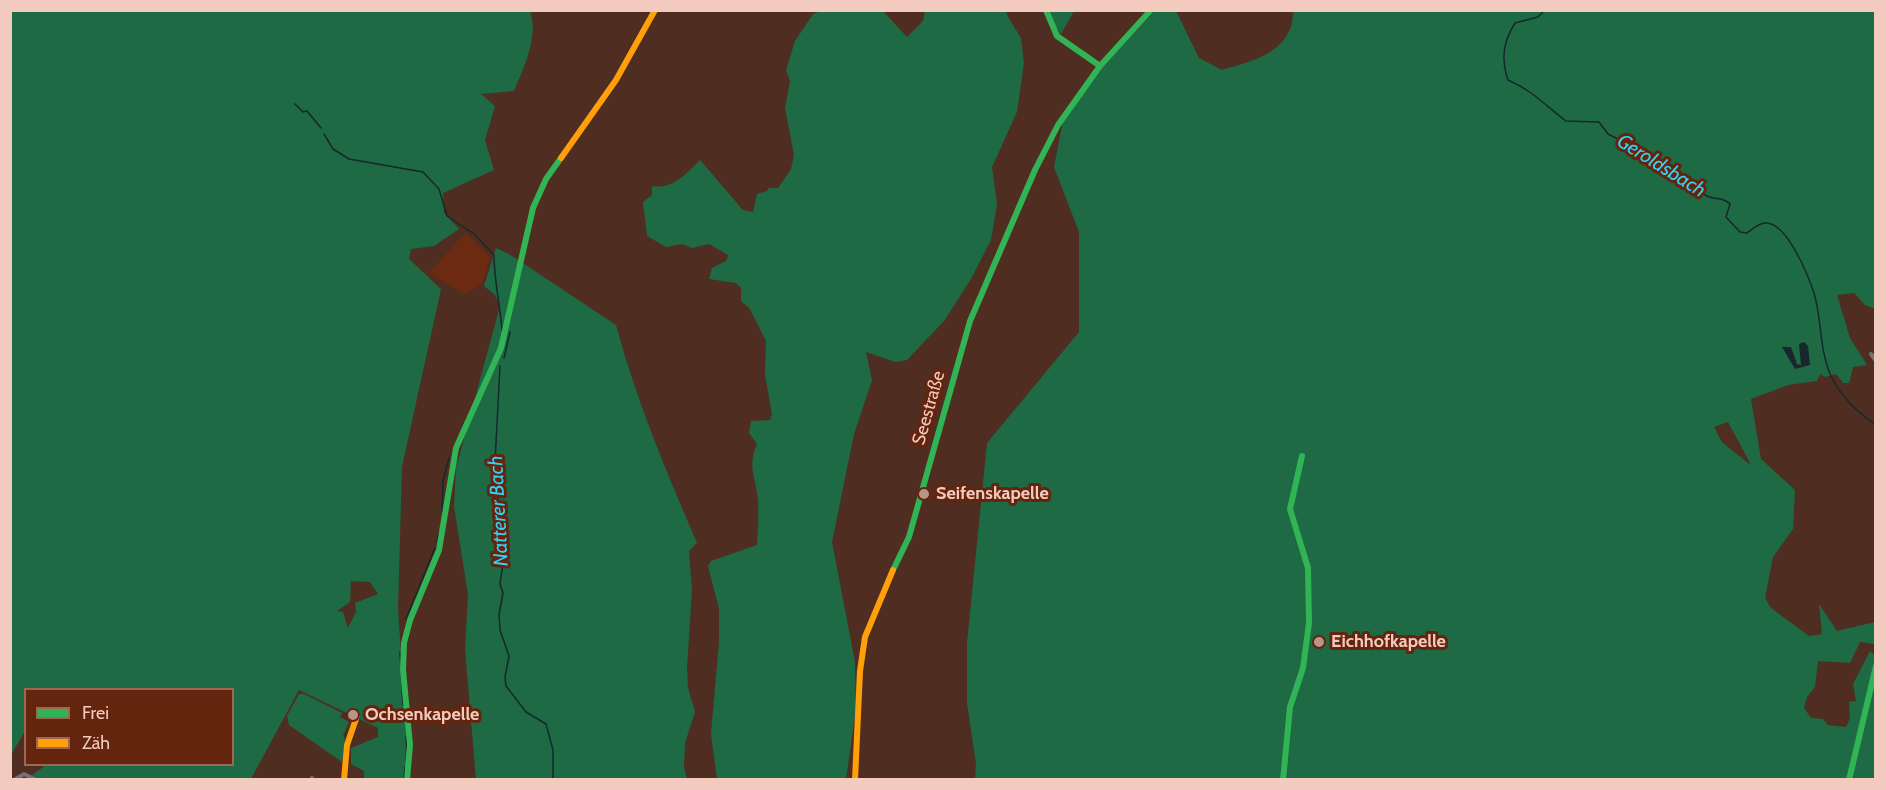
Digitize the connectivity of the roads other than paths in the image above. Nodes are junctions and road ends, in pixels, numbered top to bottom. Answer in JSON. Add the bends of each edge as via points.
{"nodes":[{"id":1,"x":655,"y":10,"type":"edge"},
{"id":2,"x":1046,"y":10,"type":"edge"},
{"id":3,"x":1151,"y":10,"type":"edge"},
{"id":4,"x":1100,"y":66,"type":"junction"},
{"id":5,"x":1870,"y":354,"type":"dead end"},
{"id":6,"x":1875,"y":361,"type":"edge"},
{"id":7,"x":1302,"y":456,"type":"dead end"},
{"id":8,"x":1875,"y":666,"type":"edge"},
{"id":9,"x":357,"y":716,"type":"dead end"},
{"id":10,"x":14,"y":780,"type":"edge"},
{"id":11,"x":36,"y":780,"type":"edge"},
{"id":12,"x":344,"y":780,"type":"edge"},
{"id":13,"x":407,"y":780,"type":"edge"},
{"id":14,"x":855,"y":780,"type":"edge"},
{"id":15,"x":1283,"y":780,"type":"edge"},
{"id":16,"x":1850,"y":780,"type":"edge"}],
"edges":[{"from":1,"to":13,"type":"street","via":[[616,80],[546,179],[533,208],[501,348],[456,448],[439,550],[404,643]]},
{"from":2,"to":4,"type":"street","via":[[1057,36]]},
{"from":3,"to":4,"type":"street","name":"Seestraße"},
{"from":4,"to":14,"type":"street","name":"Seestraße","via":[[1053,134],[970,321],[913,525],[865,637]]},
{"from":5,"to":6,"type":"street"},
{"from":7,"to":15,"type":"street","via":[[1290,509],[1308,568],[1309,623],[1303,668],[1290,707]]},
{"from":8,"to":16,"type":"street"},
{"from":9,"to":12,"type":"street","via":[[347,745]]},
{"from":10,"to":11,"type":"street","via":[[27,775]]}]}
